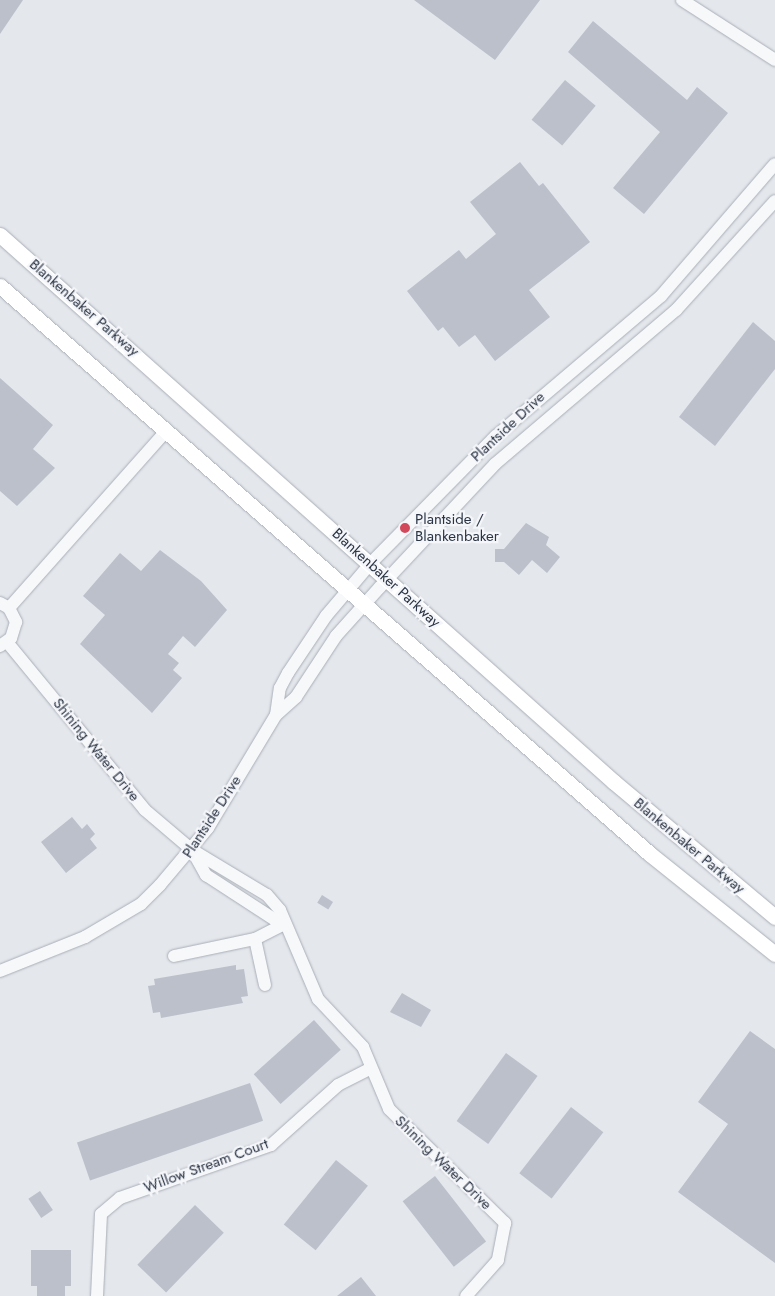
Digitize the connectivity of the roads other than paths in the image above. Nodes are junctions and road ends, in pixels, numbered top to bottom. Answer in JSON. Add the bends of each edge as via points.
{"nodes":[{"id":1,"x":682,"y":0,"type":"edge"},
{"id":2,"x":775,"y":60,"type":"edge"},
{"id":3,"x":775,"y":164,"type":"edge"},
{"id":4,"x":775,"y":201,"type":"edge"},
{"id":5,"x":0,"y":235,"type":"edge"},
{"id":6,"x":0,"y":286,"type":"edge"},
{"id":7,"x":580,"y":364,"type":"junction"},
{"id":8,"x":594,"y":381,"type":"junction"},
{"id":9,"x":165,"y":432,"type":"junction"},
{"id":10,"x":371,"y":563,"type":"junction"},
{"id":11,"x":388,"y":578,"type":"junction"},
{"id":12,"x":347,"y":590,"type":"junction"},
{"id":13,"x":4,"y":605,"type":"edge"},
{"id":14,"x":364,"y":605,"type":"junction"},
{"id":15,"x":4,"y":644,"type":"edge"},
{"id":16,"x":276,"y":715,"type":"junction"},
{"id":17,"x":192,"y":850,"type":"junction"},
{"id":18,"x":775,"y":917,"type":"edge"},
{"id":19,"x":283,"y":924,"type":"junction"},
{"id":20,"x":255,"y":939,"type":"junction"},
{"id":21,"x":775,"y":954,"type":"edge"},
{"id":22,"x":174,"y":956,"type":"dead end"},
{"id":23,"x":0,"y":971,"type":"edge"},
{"id":24,"x":265,"y":985,"type":"dead end"},
{"id":25,"x":369,"y":1069,"type":"junction"},
{"id":26,"x":100,"y":1294,"type":"edge"},
{"id":27,"x":466,"y":1296,"type":"edge"}],
"edges":[{"from":1,"to":2,"type":"street"},
{"from":3,"to":7,"type":"street","name":"Plantside Drive","via":[[683,274]]},
{"from":4,"to":8,"type":"street","name":"Plantside Drive","via":[[707,279]]},
{"from":5,"to":10,"type":"main road","name":"Blankenbaker Parkway"},
{"from":6,"to":9,"type":"main road","name":"Blankenbaker Parkway"},
{"from":7,"to":8,"type":"street"},
{"from":7,"to":10,"type":"street","name":"Plantside Drive","via":[[496,436]]},
{"from":8,"to":11,"type":"street","name":"Plantside Drive","via":[[495,464]]},
{"from":9,"to":12,"type":"main road","name":"Blankenbaker Parkway"},
{"from":9,"to":13,"type":"street"},
{"from":10,"to":11,"type":"main road","name":"Blankenbaker Parkway"},
{"from":10,"to":12,"type":"street","name":"Plantside Drive"},
{"from":11,"to":14,"type":"street","name":"Plantside Drive"},
{"from":11,"to":18,"type":"main road","name":"Blankenbaker Parkway","via":[[614,782]]},
{"from":12,"to":14,"type":"main road","name":"Blankenbaker Parkway"},
{"from":12,"to":16,"type":"street","name":"Plantside Drive","via":[[288,673],[280,688]]},
{"from":13,"to":15,"type":"street","via":[[16,628]]},
{"from":14,"to":16,"type":"street","name":"Plantside Drive","via":[[336,636],[296,697]]},
{"from":14,"to":21,"type":"main road","name":"Blankenbaker Parkway","via":[[650,854]]},
{"from":15,"to":17,"type":"street","name":"Shining Water Drive","via":[[145,810]]},
{"from":16,"to":17,"type":"street","name":"Plantside Drive"},
{"from":17,"to":19,"type":"street","name":"Shining Water Drive","via":[[206,875],[271,921]]},
{"from":17,"to":19,"type":"street","name":"Shining Water Drive","via":[[267,895],[280,910]]},
{"from":17,"to":23,"type":"street","name":"Plantside Drive","via":[[141,904],[114,922]]},
{"from":19,"to":20,"type":"street"},
{"from":19,"to":25,"type":"street","name":"Shining Water Drive","via":[[318,999],[363,1047]]},
{"from":20,"to":22,"type":"street"},
{"from":20,"to":24,"type":"street"},
{"from":25,"to":26,"type":"street","name":"Willow Stream Court","via":[[338,1084],[271,1144],[120,1198],[101,1214],[97,1228]]},
{"from":25,"to":27,"type":"street","name":"Shining Water Drive","via":[[400,1122],[505,1223],[498,1260]]}]}
